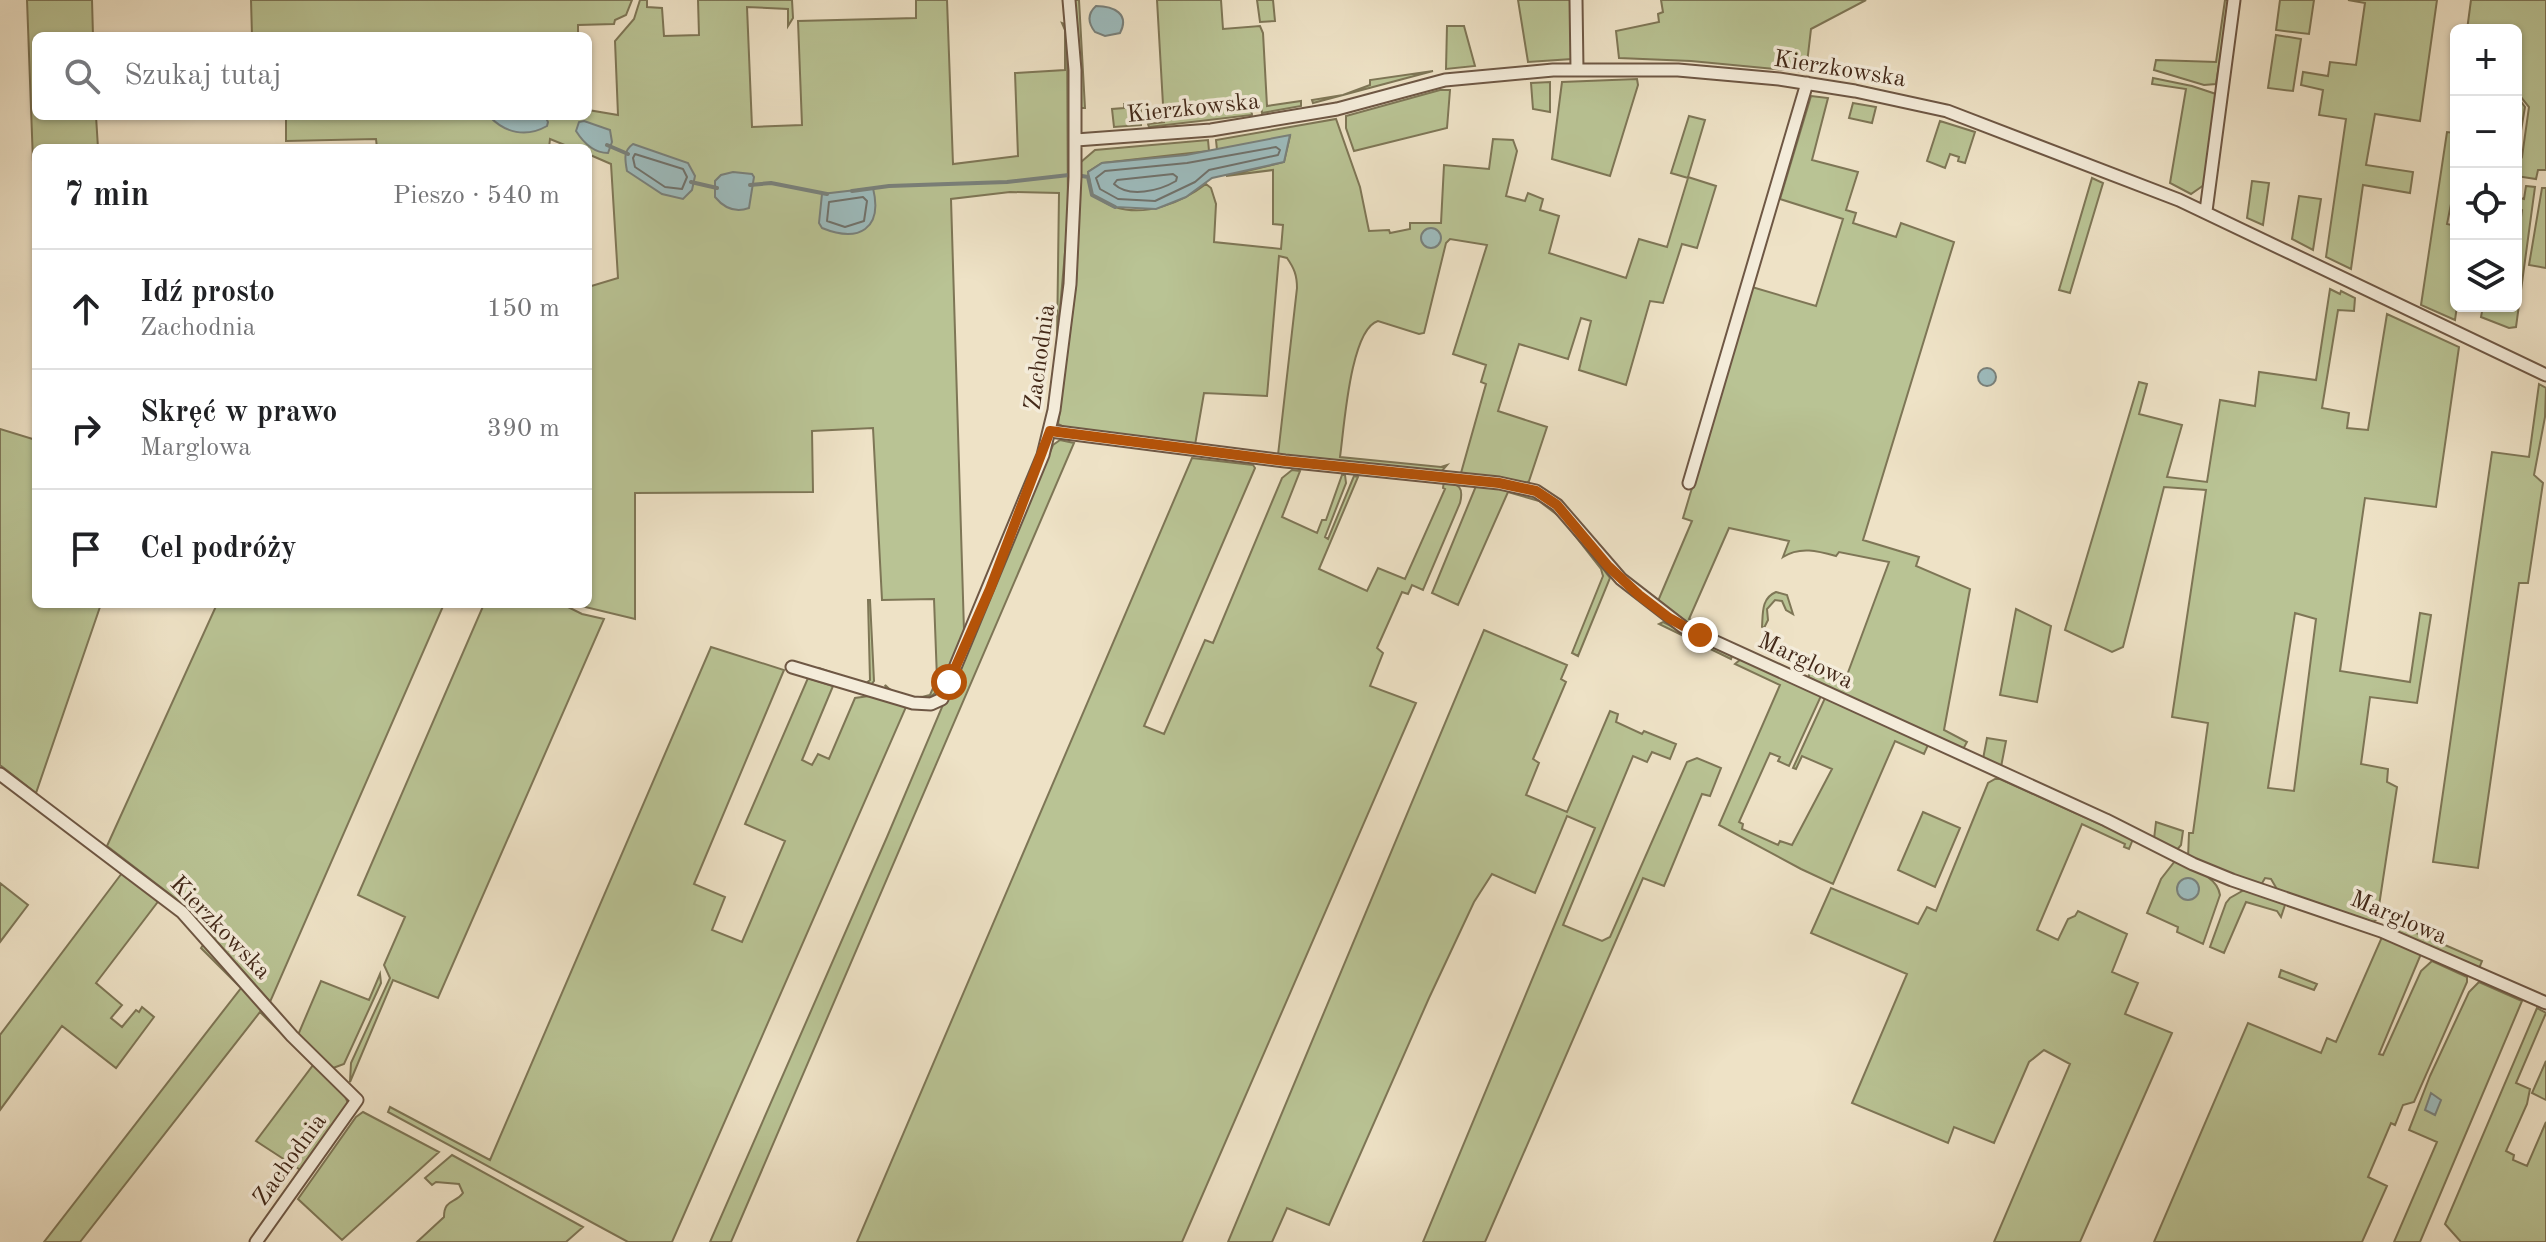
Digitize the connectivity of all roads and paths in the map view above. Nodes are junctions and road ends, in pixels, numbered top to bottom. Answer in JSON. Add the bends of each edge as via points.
{"nodes":[{"id":1,"x":1069,"y":0,"type":"edge"},
{"id":2,"x":1576,"y":0,"type":"edge"},
{"id":3,"x":2234,"y":0,"type":"edge"},
{"id":4,"x":1577,"y":69,"type":"junction"},
{"id":5,"x":1807,"y":83,"type":"junction"},
{"id":6,"x":1076,"y":140,"type":"junction"},
{"id":7,"x":2206,"y":211,"type":"junction"},
{"id":8,"x":2546,"y":375,"type":"edge"},
{"id":9,"x":1050,"y":431,"type":"junction"},
{"id":10,"x":1689,"y":483,"type":"dead end"},
{"id":11,"x":792,"y":667,"type":"dead end"},
{"id":12,"x":0,"y":774,"type":"edge"},
{"id":13,"x":2546,"y":1003,"type":"edge"},
{"id":14,"x":357,"y":1100,"type":"joint"},
{"id":15,"x":256,"y":1242,"type":"edge"}],
"edges":[{"from":1,"to":6,"type":"street","name":"Zachodnia"},
{"from":2,"to":4,"type":"street"},
{"from":3,"to":7,"type":"street"},
{"from":4,"to":5,"type":"street","name":"Kierzkowska","via":[[1678,70]]},
{"from":4,"to":6,"type":"street","name":"Kierzkowska","via":[[1445,80],[1337,109],[1211,130]]},
{"from":5,"to":7,"type":"street","name":"Kierzkowska","via":[[1947,111]]},
{"from":5,"to":10,"type":"street"},
{"from":6,"to":9,"type":"street","name":"Zachodnia","via":[[1070,284]]},
{"from":7,"to":8,"type":"street","name":"Kierzkowska"},
{"from":9,"to":11,"type":"street","name":"Zachodnia","via":[[942,699],[913,703]]},
{"from":9,"to":13,"type":"street","name":"Marglowa","via":[[1536,491],[1557,505],[1621,579],[1683,627],[2193,864],[2381,931]]},
{"from":12,"to":14,"type":"street","name":"Kierzkowska","via":[[182,912]]},
{"from":14,"to":15,"type":"street","name":"Zachodnia"}]}
